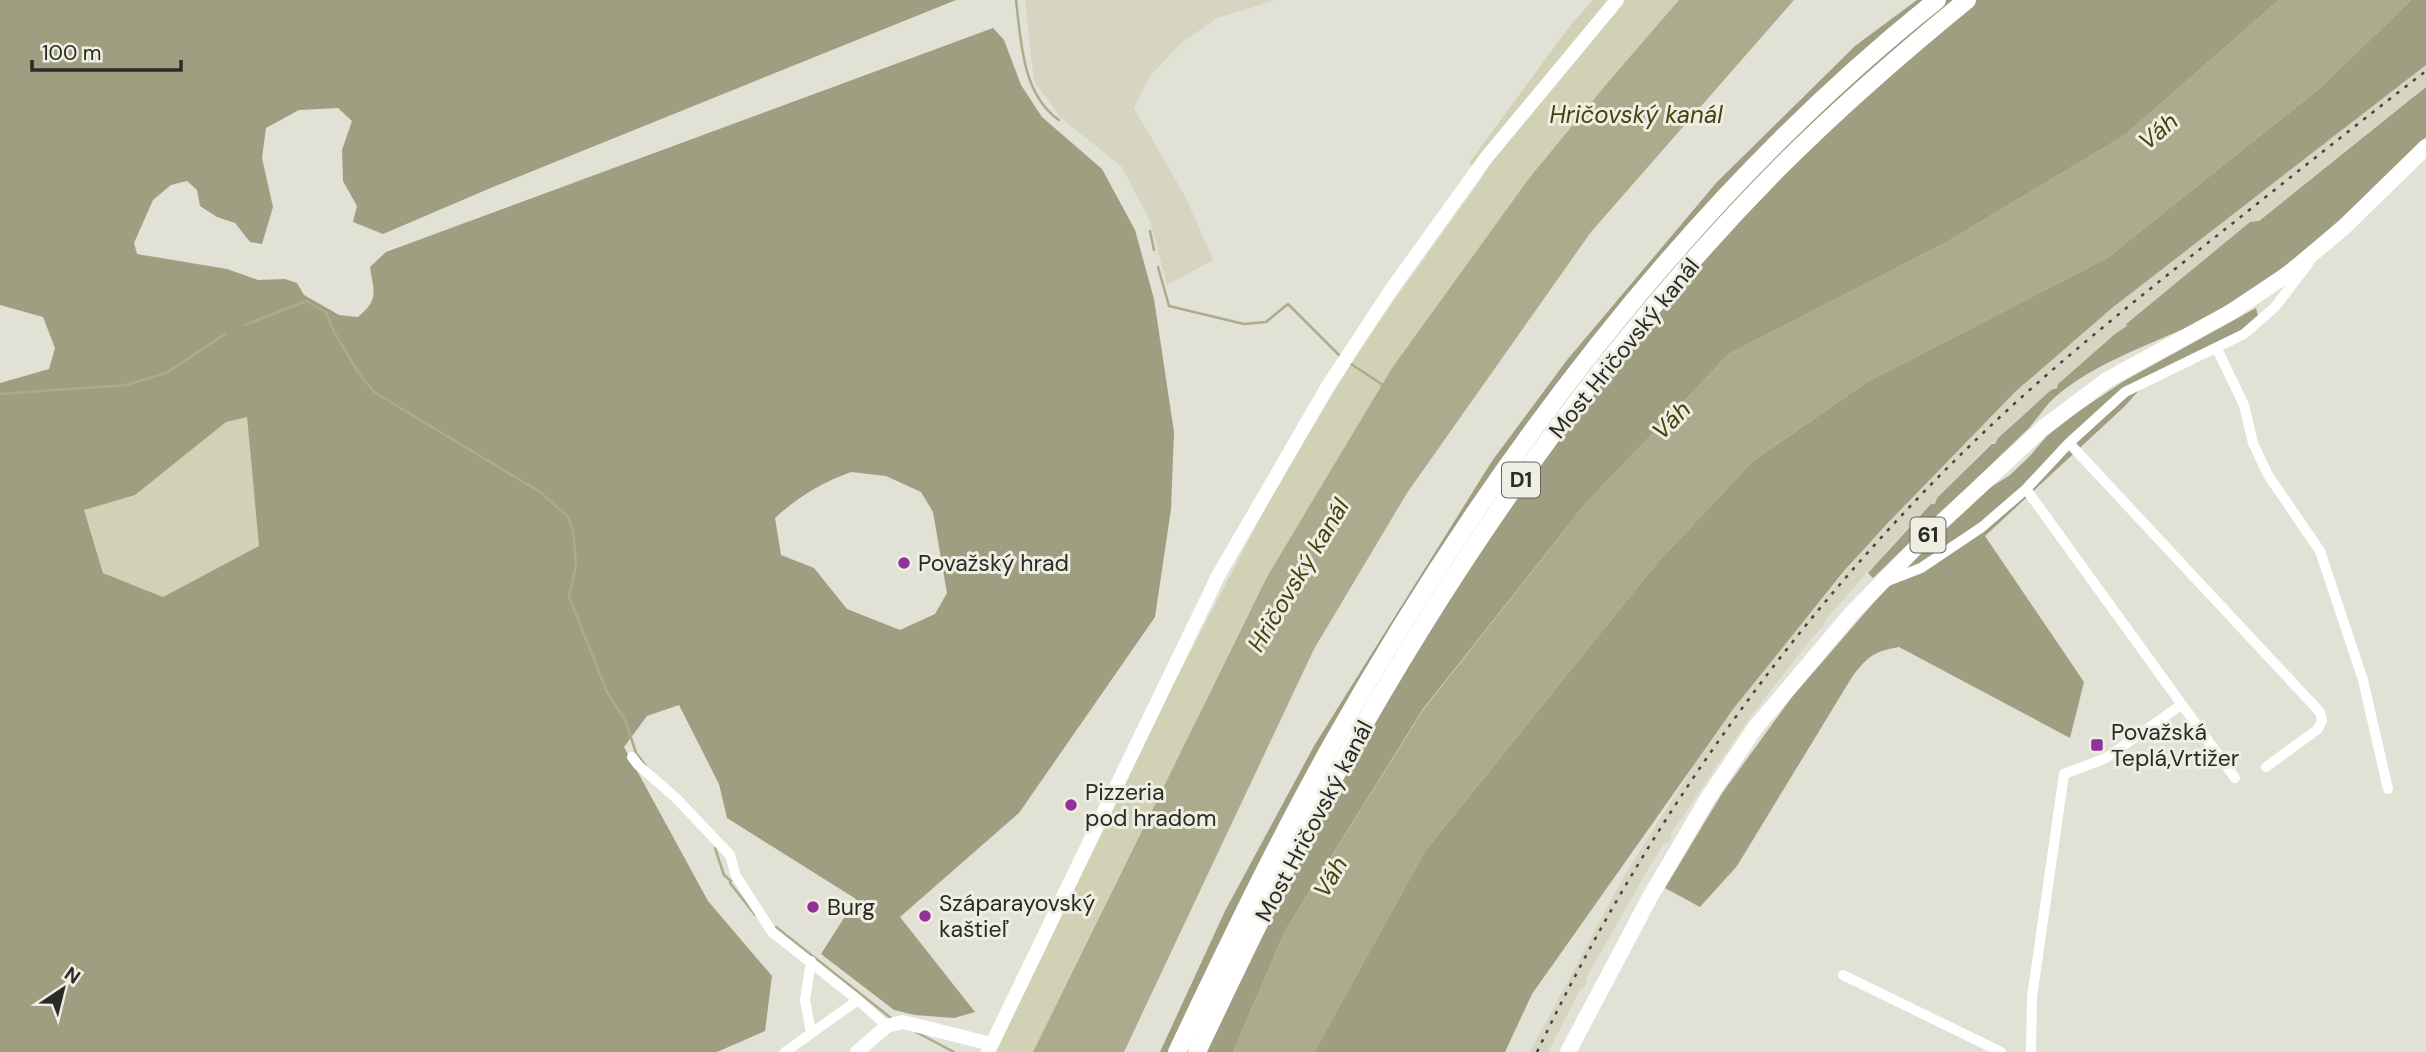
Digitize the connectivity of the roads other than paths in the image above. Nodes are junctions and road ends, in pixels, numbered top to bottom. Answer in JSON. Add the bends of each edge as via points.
{"nodes":[{"id":1,"x":1617,"y":0,"type":"edge"},
{"id":2,"x":1937,"y":0,"type":"edge"},
{"id":3,"x":1967,"y":0,"type":"edge"},
{"id":4,"x":2426,"y":147,"type":"edge"},
{"id":5,"x":2317,"y":252,"type":"junction"},
{"id":6,"x":2217,"y":349,"type":"junction"},
{"id":7,"x":2068,"y":443,"type":"junction"},
{"id":8,"x":2026,"y":489,"type":"junction"},
{"id":9,"x":1881,"y":583,"type":"junction"},
{"id":10,"x":2181,"y":705,"type":"junction"},
{"id":11,"x":632,"y":757,"type":"dead end"},
{"id":12,"x":2266,"y":767,"type":"dead end"},
{"id":13,"x":2235,"y":778,"type":"dead end"},
{"id":14,"x":2388,"y":789,"type":"dead end"},
{"id":15,"x":810,"y":965,"type":"junction"},
{"id":16,"x":1846,"y":980,"type":"dead end"},
{"id":17,"x":858,"y":1000,"type":"junction"},
{"id":18,"x":887,"y":1026,"type":"junction"},
{"id":19,"x":811,"y":1033,"type":"junction"},
{"id":20,"x":990,"y":1048,"type":"edge"},
{"id":21,"x":785,"y":1052,"type":"edge"},
{"id":22,"x":857,"y":1052,"type":"edge"},
{"id":23,"x":1177,"y":1052,"type":"edge"},
{"id":24,"x":1197,"y":1052,"type":"edge"},
{"id":25,"x":1568,"y":1052,"type":"edge"},
{"id":26,"x":2001,"y":1052,"type":"edge"},
{"id":27,"x":2031,"y":1052,"type":"edge"}],
"edges":[{"from":1,"to":20,"type":"main road","via":[[1486,158],[1328,386],[1212,587]]},
{"from":2,"to":23,"type":"highway","name":"Most Hričovský kanál","number":"D1","via":[[1812,111],[1717,208],[1628,308],[1545,416],[1425,590],[1337,736],[1284,832]]},
{"from":3,"to":24,"type":"highway","name":"Most Hričovský kanál","number":"D1","via":[[1833,117],[1729,221],[1635,330],[1529,469],[1435,609],[1348,755]]},
{"from":4,"to":5,"type":"main road","number":"61"},
{"from":5,"to":6,"type":"street","via":[[2259,323]]},
{"from":5,"to":9,"type":"main road","number":"61","via":[[2256,296],[2076,402],[2003,464]]},
{"from":6,"to":7,"type":"street","via":[[2125,392]]},
{"from":6,"to":14,"type":"street","via":[[2244,405],[2253,443],[2268,475],[2320,551],[2363,680]]},
{"from":7,"to":8,"type":"street"},
{"from":7,"to":12,"type":"street","via":[[2320,712],[2318,729]]},
{"from":8,"to":9,"type":"street","via":[[1933,561]]},
{"from":8,"to":10,"type":"street"},
{"from":9,"to":25,"type":"main road","number":"61","via":[[1785,691],[1707,798]]},
{"from":10,"to":13,"type":"street"},
{"from":10,"to":27,"type":"street","via":[[2106,758],[2064,774],[2032,997]]},
{"from":11,"to":15,"type":"street","via":[[730,855],[736,876],[772,932]]},
{"from":15,"to":17,"type":"street"},
{"from":15,"to":19,"type":"street","via":[[805,1000]]},
{"from":16,"to":26,"type":"street"},
{"from":17,"to":18,"type":"street"},
{"from":17,"to":19,"type":"street"},
{"from":18,"to":20,"type":"main road","via":[[910,1022]]},
{"from":18,"to":22,"type":"main road"},
{"from":19,"to":21,"type":"street"}]}
